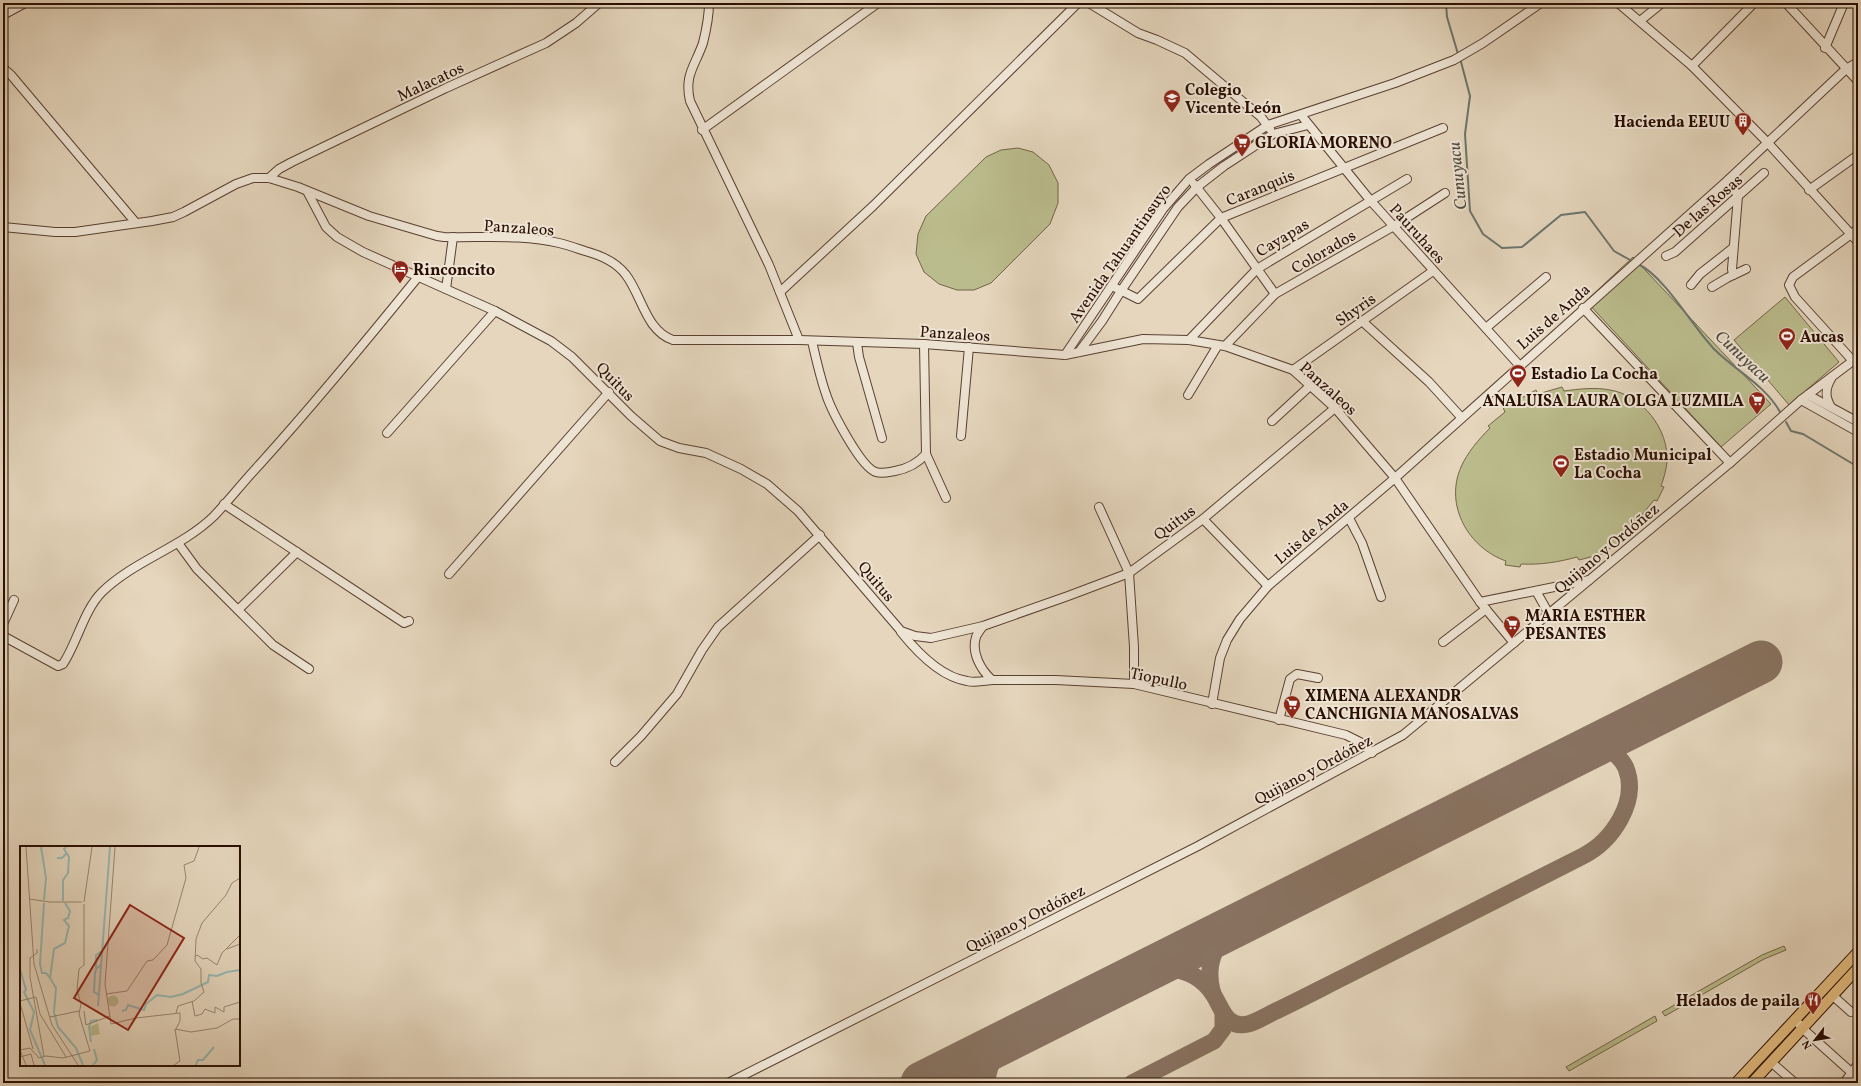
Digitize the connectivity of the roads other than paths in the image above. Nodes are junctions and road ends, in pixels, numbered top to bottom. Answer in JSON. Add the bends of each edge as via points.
{"nodes":[{"id":1,"x":25,"y":3,"type":"edge"},
{"id":2,"x":599,"y":3,"type":"edge"},
{"id":3,"x":709,"y":3,"type":"edge"},
{"id":4,"x":878,"y":3,"type":"edge"},
{"id":5,"x":1078,"y":3,"type":"edge"},
{"id":6,"x":1089,"y":3,"type":"edge"},
{"id":7,"x":1541,"y":3,"type":"edge"},
{"id":8,"x":1618,"y":3,"type":"edge"},
{"id":9,"x":1662,"y":3,"type":"edge"},
{"id":10,"x":1754,"y":3,"type":"edge"},
{"id":11,"x":1786,"y":3,"type":"edge"},
{"id":12,"x":1844,"y":3,"type":"edge"},
{"id":13,"x":3,"y":15,"type":"edge"},
{"id":14,"x":1640,"y":21,"type":"junction"},
{"id":15,"x":1825,"y":48,"type":"junction"},
{"id":16,"x":1858,"y":62,"type":"edge"},
{"id":17,"x":1692,"y":66,"type":"junction"},
{"id":18,"x":3,"y":68,"type":"edge"},
{"id":19,"x":1846,"y":69,"type":"junction"},
{"id":20,"x":1858,"y":81,"type":"edge"},
{"id":21,"x":1301,"y":115,"type":"junction"},
{"id":22,"x":1268,"y":125,"type":"junction"},
{"id":23,"x":1308,"y":125,"type":"junction"},
{"id":24,"x":1443,"y":128,"type":"dead end"},
{"id":25,"x":702,"y":130,"type":"junction"},
{"id":26,"x":1273,"y":134,"type":"junction"},
{"id":27,"x":1768,"y":143,"type":"junction"},
{"id":28,"x":1858,"y":155,"type":"edge"},
{"id":29,"x":1344,"y":168,"type":"junction"},
{"id":30,"x":1764,"y":173,"type":"dead end"},
{"id":31,"x":268,"y":178,"type":"junction"},
{"id":32,"x":1190,"y":179,"type":"junction"},
{"id":33,"x":1407,"y":179,"type":"dead end"},
{"id":34,"x":1728,"y":180,"type":"junction"},
{"id":35,"x":1197,"y":187,"type":"junction"},
{"id":36,"x":1809,"y":190,"type":"junction"},
{"id":37,"x":308,"y":193,"type":"junction"},
{"id":38,"x":1445,"y":193,"type":"dead end"},
{"id":39,"x":1738,"y":196,"type":"junction"},
{"id":40,"x":1370,"y":200,"type":"junction"},
{"id":41,"x":1221,"y":218,"type":"junction"},
{"id":42,"x":136,"y":224,"type":"junction"},
{"id":43,"x":1394,"y":226,"type":"junction"},
{"id":44,"x":3,"y":227,"type":"edge"},
{"id":45,"x":1858,"y":228,"type":"edge"},
{"id":46,"x":1851,"y":235,"type":"junction"},
{"id":47,"x":452,"y":238,"type":"junction"},
{"id":48,"x":1858,"y":242,"type":"edge"},
{"id":49,"x":1733,"y":248,"type":"junction"},
{"id":50,"x":1666,"y":256,"type":"dead end"},
{"id":51,"x":1257,"y":269,"type":"junction"},
{"id":52,"x":1746,"y":269,"type":"dead end"},
{"id":53,"x":1433,"y":271,"type":"junction"},
{"id":54,"x":1733,"y":275,"type":"junction"},
{"id":55,"x":418,"y":277,"type":"junction"},
{"id":56,"x":1546,"y":277,"type":"dead end"},
{"id":57,"x":1691,"y":285,"type":"dead end"},
{"id":58,"x":1112,"y":286,"type":"junction"},
{"id":59,"x":1712,"y":287,"type":"dead end"},
{"id":60,"x":446,"y":289,"type":"junction"},
{"id":61,"x":1121,"y":291,"type":"junction"},
{"id":62,"x":780,"y":292,"type":"junction"},
{"id":63,"x":1275,"y":294,"type":"junction"},
{"id":64,"x":1584,"y":308,"type":"junction"},
{"id":65,"x":495,"y":311,"type":"junction"},
{"id":66,"x":1362,"y":321,"type":"junction"},
{"id":67,"x":1486,"y":328,"type":"junction"},
{"id":68,"x":798,"y":340,"type":"junction"},
{"id":69,"x":1189,"y":340,"type":"junction"},
{"id":70,"x":812,"y":341,"type":"junction"},
{"id":71,"x":857,"y":343,"type":"junction"},
{"id":72,"x":924,"y":344,"type":"junction"},
{"id":73,"x":1221,"y":346,"type":"junction"},
{"id":74,"x":969,"y":347,"type":"junction"},
{"id":75,"x":1079,"y":352,"type":"junction"},
{"id":76,"x":1064,"y":355,"type":"junction"},
{"id":77,"x":1856,"y":359,"type":"edge"},
{"id":78,"x":1519,"y":365,"type":"junction"},
{"id":79,"x":1293,"y":370,"type":"junction"},
{"id":80,"x":1834,"y":376,"type":"junction"},
{"id":81,"x":1311,"y":385,"type":"junction"},
{"id":82,"x":609,"y":392,"type":"junction"},
{"id":83,"x":1188,"y":395,"type":"dead end"},
{"id":84,"x":1805,"y":397,"type":"junction"},
{"id":85,"x":1335,"y":408,"type":"junction"},
{"id":86,"x":1832,"y":408,"type":"junction"},
{"id":87,"x":1461,"y":418,"type":"junction"},
{"id":88,"x":1272,"y":421,"type":"dead end"},
{"id":89,"x":1858,"y":422,"type":"edge"},
{"id":90,"x":1858,"y":432,"type":"edge"},
{"id":91,"x":387,"y":433,"type":"dead end"},
{"id":92,"x":961,"y":436,"type":"dead end"},
{"id":93,"x":882,"y":438,"type":"dead end"},
{"id":94,"x":926,"y":454,"type":"junction"},
{"id":95,"x":1730,"y":463,"type":"junction"},
{"id":96,"x":1395,"y":478,"type":"junction"},
{"id":97,"x":946,"y":498,"type":"dead end"},
{"id":98,"x":224,"y":504,"type":"junction"},
{"id":99,"x":1099,"y":507,"type":"dead end"},
{"id":100,"x":1349,"y":518,"type":"junction"},
{"id":101,"x":1203,"y":519,"type":"junction"},
{"id":102,"x":820,"y":535,"type":"junction"},
{"id":103,"x":178,"y":543,"type":"junction"},
{"id":104,"x":298,"y":552,"type":"junction"},
{"id":105,"x":1128,"y":573,"type":"junction"},
{"id":106,"x":449,"y":574,"type":"dead end"},
{"id":107,"x":1590,"y":580,"type":"junction"},
{"id":108,"x":1268,"y":586,"type":"junction"},
{"id":109,"x":1536,"y":591,"type":"junction"},
{"id":110,"x":1381,"y":596,"type":"dead end"},
{"id":111,"x":14,"y":600,"type":"dead end"},
{"id":112,"x":1480,"y":602,"type":"junction"},
{"id":113,"x":1486,"y":609,"type":"junction"},
{"id":114,"x":238,"y":610,"type":"junction"},
{"id":115,"x":1549,"y":614,"type":"junction"},
{"id":116,"x":410,"y":621,"type":"dead end"},
{"id":117,"x":3,"y":624,"type":"edge"},
{"id":118,"x":982,"y":626,"type":"junction"},
{"id":119,"x":901,"y":631,"type":"junction"},
{"id":120,"x":3,"y":636,"type":"edge"},
{"id":121,"x":1443,"y":642,"type":"dead end"},
{"id":122,"x":1514,"y":643,"type":"junction"},
{"id":123,"x":309,"y":669,"type":"dead end"},
{"id":124,"x":1318,"y":678,"type":"dead end"},
{"id":125,"x":992,"y":680,"type":"junction"},
{"id":126,"x":1134,"y":684,"type":"junction"},
{"id":127,"x":1212,"y":704,"type":"junction"},
{"id":128,"x":1279,"y":720,"type":"junction"},
{"id":129,"x":1372,"y":753,"type":"junction"},
{"id":130,"x":615,"y":762,"type":"dead end"},
{"id":131,"x":1858,"y":952,"type":"edge"},
{"id":132,"x":1858,"y":968,"type":"edge"},
{"id":133,"x":1832,"y":996,"type":"junction"},
{"id":134,"x":1851,"y":1012,"type":"dead end"},
{"id":135,"x":1795,"y":1019,"type":"junction"},
{"id":136,"x":1802,"y":1028,"type":"junction"},
{"id":137,"x":1771,"y":1062,"type":"junction"},
{"id":138,"x":1858,"y":1064,"type":"edge"},
{"id":139,"x":1851,"y":1072,"type":"junction"},
{"id":140,"x":728,"y":1083,"type":"edge"},
{"id":141,"x":1736,"y":1083,"type":"edge"},
{"id":142,"x":1752,"y":1083,"type":"edge"},
{"id":143,"x":1794,"y":1083,"type":"edge"},
{"id":144,"x":1844,"y":1083,"type":"edge"}],
"edges":[{"from":1,"to":13,"type":"street"},
{"from":2,"to":31,"type":"street","name":"Malacatos","via":[[576,23],[546,43],[292,162]]},
{"from":3,"to":25,"type":"street","via":[[703,42],[687,86],[692,107]]},
{"from":4,"to":25,"type":"street"},
{"from":5,"to":62,"type":"street","via":[[874,206]]},
{"from":6,"to":22,"type":"street","via":[[1138,33],[1185,53]]},
{"from":7,"to":21,"type":"street","name":"Avenida Tahuantinsuyo","via":[[1454,60]]},
{"from":8,"to":14,"type":"street"},
{"from":9,"to":14,"type":"street"},
{"from":10,"to":17,"type":"street"},
{"from":11,"to":15,"type":"street"},
{"from":12,"to":15,"type":"street"},
{"from":14,"to":17,"type":"street"},
{"from":15,"to":19,"type":"street"},
{"from":16,"to":19,"type":"street","name":"Luis de Anda"},
{"from":17,"to":27,"type":"street"},
{"from":18,"to":42,"type":"street"},
{"from":19,"to":20,"type":"street"},
{"from":19,"to":27,"type":"street","name":"Luis de Anda"},
{"from":21,"to":22,"type":"street","name":"Avenida Tahuantinsuyo"},
{"from":21,"to":23,"type":"street","name":"Pauruhaes"},
{"from":22,"to":26,"type":"street"},
{"from":22,"to":32,"type":"street","name":"Avenida Tahuantinsuyo"},
{"from":23,"to":26,"type":"street","name":"Avenida Tahuantinsuyo"},
{"from":23,"to":29,"type":"street","name":"Pauruhaes"},
{"from":24,"to":29,"type":"street","name":"Caranquis"},
{"from":25,"to":62,"type":"street"},
{"from":26,"to":35,"type":"street","name":"Avenida Tahuantinsuyo"},
{"from":27,"to":34,"type":"street","name":"Luis de Anda"},
{"from":27,"to":36,"type":"street"},
{"from":28,"to":36,"type":"street"},
{"from":29,"to":40,"type":"street","name":"Pauruhaes"},
{"from":29,"to":41,"type":"street","name":"Caranquis"},
{"from":30,"to":39,"type":"street","name":"De las Rosas"},
{"from":31,"to":37,"type":"street","name":"Panzaleos","via":[[298,187]]},
{"from":31,"to":42,"type":"street","via":[[243,180],[172,217]]},
{"from":32,"to":35,"type":"street"},
{"from":32,"to":58,"type":"street","name":"Avenida Tahuantinsuyo","via":[[1163,209]]},
{"from":33,"to":40,"type":"street","name":"Cayapas"},
{"from":34,"to":39,"type":"street"},
{"from":34,"to":64,"type":"street","name":"Luis de Anda"},
{"from":35,"to":41,"type":"street"},
{"from":35,"to":61,"type":"street","name":"Avenida Tahuantinsuyo","via":[[1178,207]]},
{"from":36,"to":46,"type":"street"},
{"from":37,"to":47,"type":"street","name":"Panzaleos","via":[[369,216]]},
{"from":37,"to":55,"type":"street","name":"Quitus","via":[[326,227],[337,237]]},
{"from":38,"to":43,"type":"street","name":"Colorados"},
{"from":39,"to":49,"type":"street"},
{"from":39,"to":50,"type":"street","name":"De las Rosas","via":[[1675,252]]},
{"from":40,"to":43,"type":"street","name":"Pauruhaes"},
{"from":40,"to":51,"type":"street","name":"Cayapas"},
{"from":41,"to":51,"type":"street"},
{"from":41,"to":61,"type":"street","name":"Caranquis","via":[[1138,299]]},
{"from":42,"to":44,"type":"street","via":[[75,232]]},
{"from":43,"to":53,"type":"street","name":"Pauruhaes"},
{"from":43,"to":63,"type":"street","name":"Colorados"},
{"from":45,"to":46,"type":"street"},
{"from":46,"to":48,"type":"street"},
{"from":46,"to":77,"type":"street","via":[[1793,277],[1789,285],[1795,297]]},
{"from":47,"to":60,"type":"street"},
{"from":47,"to":68,"type":"street","name":"Panzaleos","via":[[525,238],[559,243],[596,254],[626,275],[641,305],[658,330],[673,340]]},
{"from":49,"to":54,"type":"street"},
{"from":49,"to":57,"type":"street","via":[[1696,277]]},
{"from":51,"to":63,"type":"street"},
{"from":51,"to":69,"type":"street","name":"Cayapas"},
{"from":52,"to":54,"type":"street"},
{"from":53,"to":66,"type":"street","name":"Shyris"},
{"from":53,"to":67,"type":"street","name":"Pauruhaes"},
{"from":54,"to":59,"type":"street"},
{"from":55,"to":60,"type":"street","name":"Quitus"},
{"from":55,"to":98,"type":"street","via":[[322,396]]},
{"from":56,"to":67,"type":"street"},
{"from":58,"to":61,"type":"street","name":"Caranquis"},
{"from":58,"to":76,"type":"street","name":"Avenida Tahuantinsuyo"},
{"from":60,"to":65,"type":"street","name":"Quitus"},
{"from":61,"to":75,"type":"street","name":"Avenida Tahuantinsuyo"},
{"from":62,"to":68,"type":"street"},
{"from":63,"to":73,"type":"street","name":"Colorados"},
{"from":64,"to":78,"type":"street","name":"Luis de Anda"},
{"from":64,"to":95,"type":"street"},
{"from":65,"to":82,"type":"street","name":"Quitus","via":[[551,341],[572,356]]},
{"from":65,"to":91,"type":"street"},
{"from":66,"to":79,"type":"street","name":"Shyris"},
{"from":66,"to":87,"type":"street","via":[[1429,382]]},
{"from":67,"to":78,"type":"street","name":"Pauruhaes"},
{"from":68,"to":70,"type":"street","name":"Panzaleos"},
{"from":69,"to":73,"type":"street","name":"Panzaleos"},
{"from":69,"to":75,"type":"street","name":"Panzaleos","via":[[1143,339]]},
{"from":70,"to":71,"type":"street","name":"Panzaleos"},
{"from":70,"to":94,"type":"street","via":[[826,396],[846,436],[868,467],[876,472],[902,470]]},
{"from":71,"to":72,"type":"street","name":"Panzaleos"},
{"from":71,"to":93,"type":"street"},
{"from":72,"to":74,"type":"street","name":"Panzaleos"},
{"from":72,"to":94,"type":"street"},
{"from":73,"to":79,"type":"street","name":"Panzaleos"},
{"from":73,"to":83,"type":"street","name":"Colorados"},
{"from":74,"to":76,"type":"street","name":"Panzaleos"},
{"from":74,"to":92,"type":"street"},
{"from":75,"to":76,"type":"street","name":"Panzaleos"},
{"from":77,"to":80,"type":"street","name":"Quijano y Ordóñez"},
{"from":78,"to":87,"type":"street","name":"Luis de Anda"},
{"from":79,"to":81,"type":"street","name":"Panzaleos"},
{"from":80,"to":84,"type":"street","name":"Quijano y Ordóñez"},
{"from":80,"to":86,"type":"street","via":[[1826,395]]},
{"from":81,"to":85,"type":"street","name":"Panzaleos"},
{"from":81,"to":88,"type":"street"},
{"from":82,"to":102,"type":"street","name":"Quitus","via":[[630,416],[660,440],[679,448],[706,453],[767,484],[798,511]]},
{"from":82,"to":106,"type":"street"},
{"from":84,"to":86,"type":"street"},
{"from":84,"to":90,"type":"street"},
{"from":84,"to":95,"type":"street","name":"Quijano y Ordóñez"},
{"from":85,"to":96,"type":"street","name":"Panzaleos"},
{"from":85,"to":101,"type":"street","name":"Quitus"},
{"from":86,"to":89,"type":"street"},
{"from":87,"to":96,"type":"street","name":"Luis de Anda"},
{"from":94,"to":97,"type":"street"},
{"from":95,"to":107,"type":"street","name":"Quijano y Ordóñez"},
{"from":96,"to":100,"type":"street","name":"Luis de Anda"},
{"from":96,"to":112,"type":"street","name":"Panzaleos"},
{"from":98,"to":103,"type":"street","via":[[213,516]]},
{"from":98,"to":104,"type":"street"},
{"from":99,"to":105,"type":"street"},
{"from":100,"to":108,"type":"street","name":"Luis de Anda"},
{"from":100,"to":110,"type":"street","via":[[1362,543]]},
{"from":101,"to":105,"type":"street","name":"Quitus"},
{"from":101,"to":108,"type":"street"},
{"from":102,"to":119,"type":"street","name":"Quitus"},
{"from":102,"to":130,"type":"street","via":[[718,627],[677,694],[642,736]]},
{"from":103,"to":114,"type":"street","via":[[197,569]]},
{"from":103,"to":120,"type":"street","via":[[118,578],[100,593],[63,664],[58,666]]},
{"from":104,"to":114,"type":"street"},
{"from":104,"to":116,"type":"street","via":[[404,623]]},
{"from":105,"to":118,"type":"street","name":"Quitus"},
{"from":105,"to":126,"type":"street"},
{"from":107,"to":109,"type":"street"},
{"from":107,"to":115,"type":"street","name":"Quijano y Ordóñez"},
{"from":108,"to":127,"type":"street","name":"Luis de Anda","via":[[1240,619],[1227,640],[1220,658]]},
{"from":109,"to":112,"type":"street"},
{"from":109,"to":115,"type":"street"},
{"from":111,"to":117,"type":"street"},
{"from":112,"to":113,"type":"street","name":"Panzaleos"},
{"from":113,"to":121,"type":"street"},
{"from":113,"to":122,"type":"street","name":"Panzaleos"},
{"from":114,"to":123,"type":"street","via":[[273,645]]},
{"from":115,"to":122,"type":"street","name":"Quijano y Ordóñez"},
{"from":118,"to":119,"type":"street","name":"Quitus","via":[[931,638]]},
{"from":118,"to":125,"type":"street","via":[[976,637],[975,648],[979,666]]},
{"from":119,"to":125,"type":"street","name":"Tiopullo","via":[[930,661],[949,675],[969,682]]},
{"from":122,"to":129,"type":"street","name":"Quijano y Ordóñez","via":[[1403,735]]},
{"from":124,"to":128,"type":"street","via":[[1297,674],[1290,678]]},
{"from":125,"to":126,"type":"street","name":"Tiopullo"},
{"from":126,"to":127,"type":"street","name":"Tiopullo"},
{"from":127,"to":128,"type":"street","name":"Tiopullo"},
{"from":128,"to":129,"type":"street","name":"Tiopullo","via":[[1346,735],[1362,743]]},
{"from":129,"to":140,"type":"street","name":"Quijano y Ordóñez","via":[[1177,856]]},
{"from":131,"to":135,"type":"main road"},
{"from":132,"to":133,"type":"main road"},
{"from":133,"to":134,"type":"street"},
{"from":133,"to":136,"type":"main road"},
{"from":135,"to":136,"type":"street"},
{"from":135,"to":141,"type":"main road"},
{"from":136,"to":137,"type":"main road"},
{"from":136,"to":139,"type":"street"},
{"from":137,"to":142,"type":"main road"},
{"from":137,"to":143,"type":"street"},
{"from":138,"to":139,"type":"street"},
{"from":139,"to":144,"type":"street"}]}
